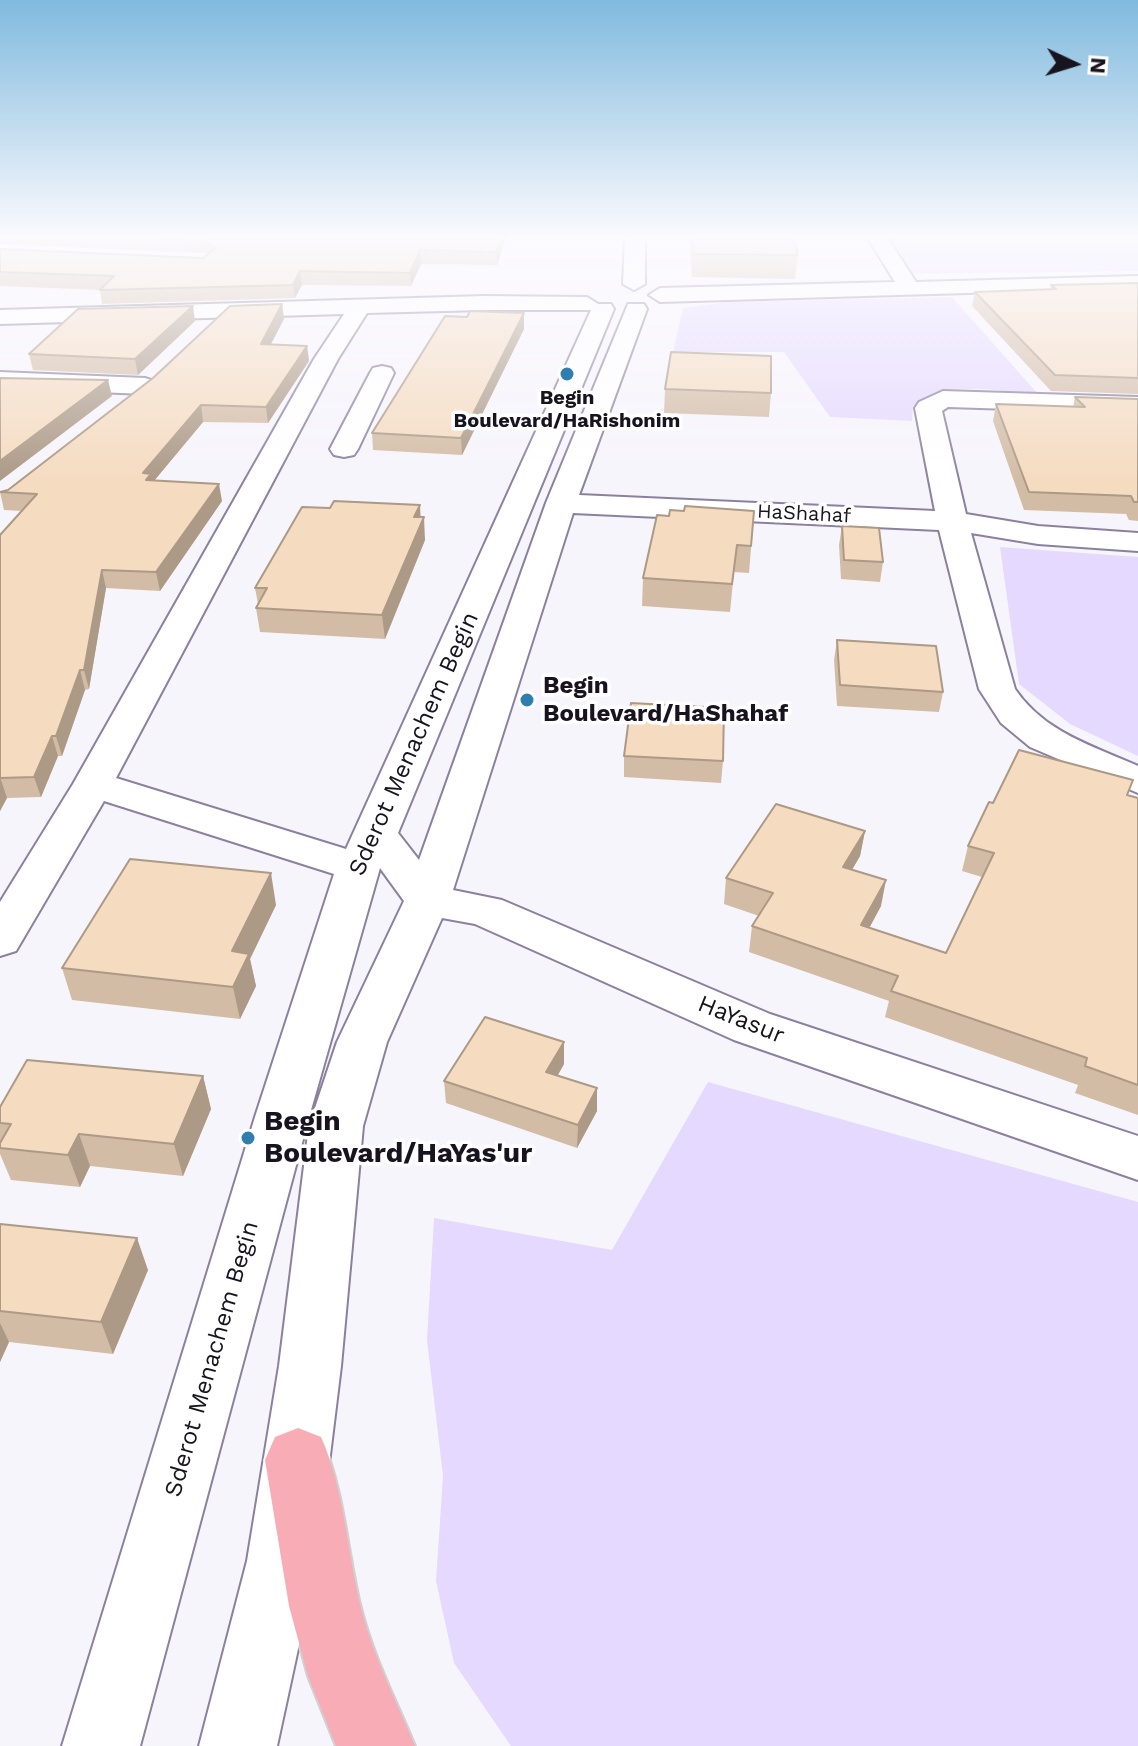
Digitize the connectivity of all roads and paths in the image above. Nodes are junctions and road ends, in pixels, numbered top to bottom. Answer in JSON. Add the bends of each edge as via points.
{"nodes":[{"id":1,"x":217,"y":318,"type":"edge"},
{"id":2,"x":356,"y":318,"type":"edge"},
{"id":3,"x":588,"y":318,"type":"edge"},
{"id":4,"x":627,"y":318,"type":"edge"},
{"id":5,"x":204,"y":332,"type":"edge"},
{"id":6,"x":382,"y":373,"type":"dead end"},
{"id":7,"x":0,"y":380,"type":"edge"},
{"id":8,"x":334,"y":405,"type":"junction"},
{"id":9,"x":1138,"y":405,"type":"edge"},
{"id":10,"x":113,"y":412,"type":"edge"},
{"id":11,"x":344,"y":449,"type":"dead end"},
{"id":12,"x":561,"y":503,"type":"junction"},
{"id":13,"x":952,"y":521,"type":"junction"},
{"id":14,"x":1138,"y":542,"type":"edge"},
{"id":15,"x":1138,"y":781,"type":"edge"},
{"id":16,"x":93,"y":784,"type":"junction"},
{"id":17,"x":367,"y":850,"type":"junction"},
{"id":18,"x":427,"y":900,"type":"junction"},
{"id":19,"x":0,"y":940,"type":"edge"},
{"id":20,"x":1138,"y":1158,"type":"edge"},
{"id":21,"x":298,"y":1460,"type":"junction"},
{"id":22,"x":101,"y":1746,"type":"edge"},
{"id":23,"x":238,"y":1746,"type":"edge"},
{"id":24,"x":376,"y":1746,"type":"edge"}],
"edges":[{"from":1,"to":5,"type":"street"},
{"from":2,"to":8,"type":"street"},
{"from":3,"to":17,"type":"street","name":"Sderot Menachem Begin"},
{"from":4,"to":12,"type":"street","name":"Sderot Menachem Begin"},
{"from":6,"to":8,"type":"street"},
{"from":7,"to":10,"type":"street","via":[[155,377]]},
{"from":8,"to":11,"type":"street"},
{"from":8,"to":16,"type":"street"},
{"from":9,"to":13,"type":"street","via":[[943,399],[928,408]]},
{"from":12,"to":13,"type":"street","name":"HaShahaf"},
{"from":12,"to":18,"type":"street","name":"Sderot Menachem Begin"},
{"from":13,"to":14,"type":"street","name":"HaShahaf","via":[[1038,535]]},
{"from":13,"to":15,"type":"street","via":[[997,689],[1014,715],[1044,739]]},
{"from":16,"to":17,"type":"street"},
{"from":16,"to":19,"type":"street"},
{"from":17,"to":18,"type":"street"},
{"from":17,"to":22,"type":"street","name":"Sderot Menachem Begin","via":[[282,1117]]},
{"from":18,"to":20,"type":"street","name":"HaYasur","via":[[486,911],[752,1027]]},
{"from":18,"to":21,"type":"street","name":"Sderot Menachem Begin","via":[[362,1042],[336,1126]]},
{"from":21,"to":23,"type":"street","name":"Sderot Menachem Begin","via":[[276,1588]]},
{"from":21,"to":24,"type":"highway","via":[[323,1609],[342,1674]]}]}
